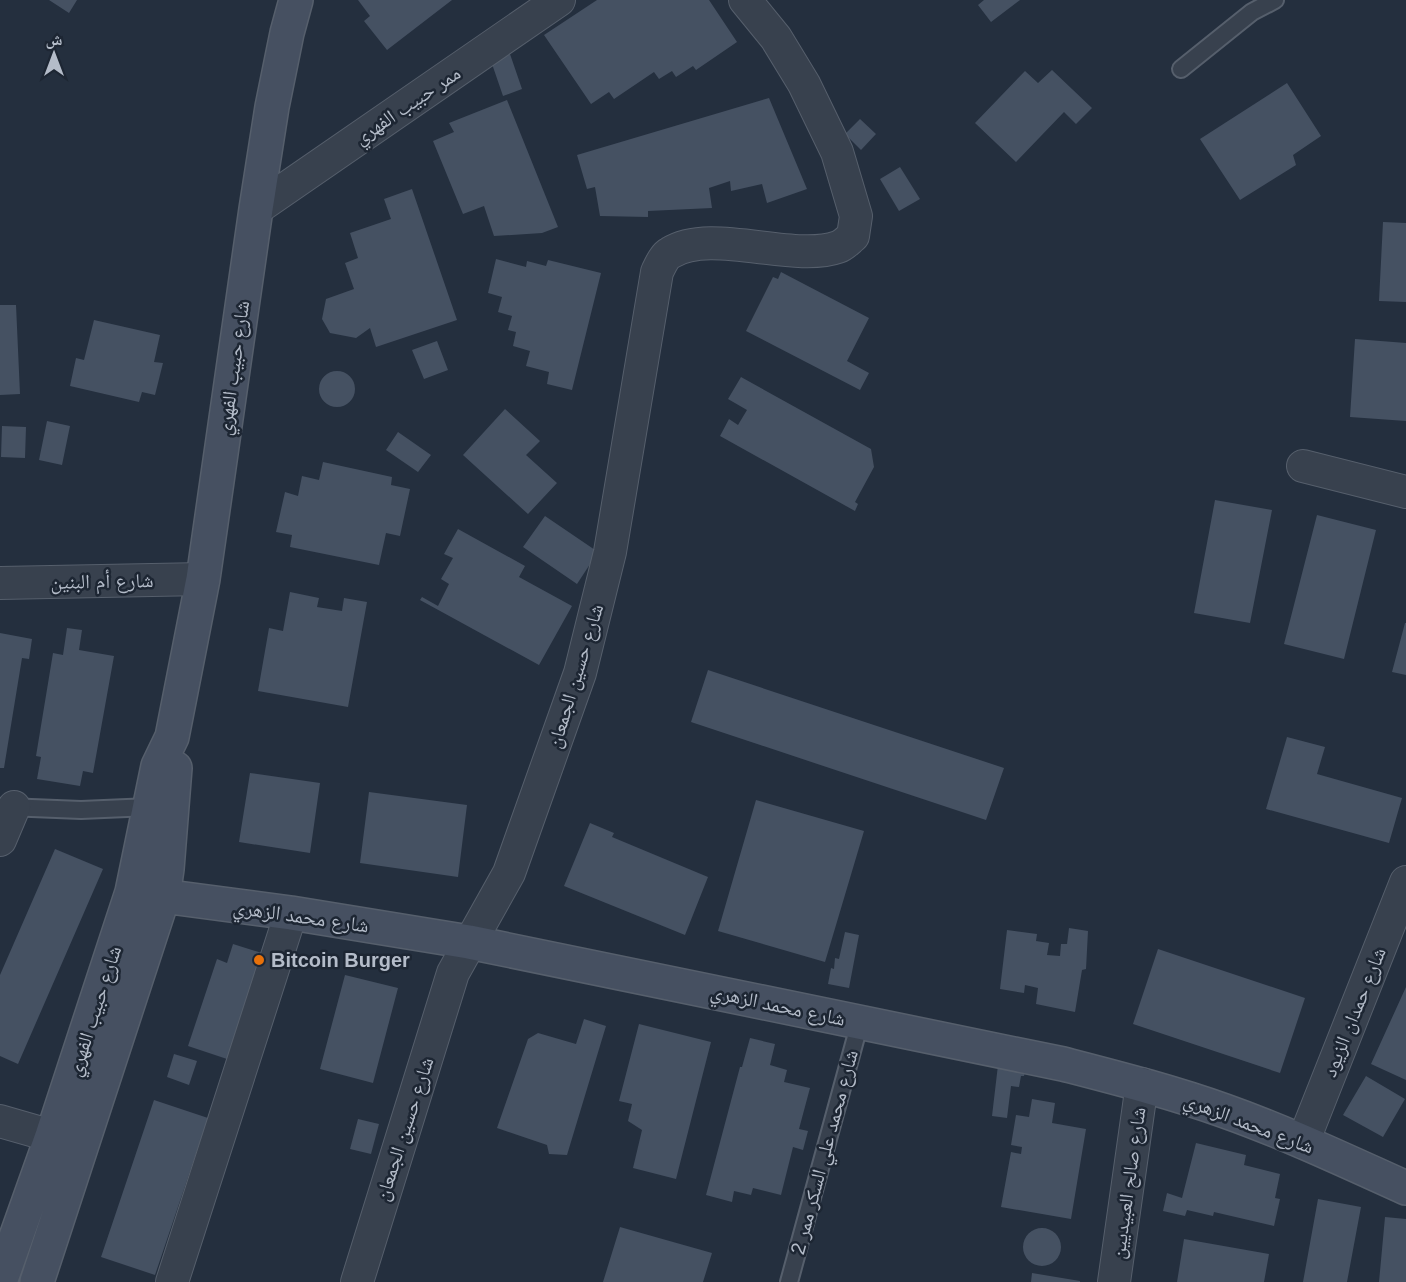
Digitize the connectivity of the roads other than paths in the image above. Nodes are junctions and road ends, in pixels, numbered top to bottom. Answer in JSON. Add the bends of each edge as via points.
{"nodes":[{"id":1,"x":296,"y":0,"type":"edge"},
{"id":2,"x":558,"y":0,"type":"edge"},
{"id":3,"x":745,"y":0,"type":"edge"},
{"id":4,"x":1275,"y":0,"type":"edge"},
{"id":5,"x":1181,"y":69,"type":"dead end"},
{"id":6,"x":256,"y":209,"type":"junction"},
{"id":7,"x":1303,"y":465,"type":"dead end"},
{"id":8,"x":1406,"y":492,"type":"edge"},
{"id":9,"x":203,"y":579,"type":"junction"},
{"id":10,"x":0,"y":584,"type":"edge"},
{"id":11,"x":172,"y":737,"type":"junction"},
{"id":12,"x":7,"y":807,"type":"edge"},
{"id":13,"x":150,"y":807,"type":"junction"},
{"id":14,"x":0,"y":840,"type":"edge"},
{"id":15,"x":1406,"y":882,"type":"edge"},
{"id":16,"x":148,"y":894,"type":"junction"},
{"id":17,"x":291,"y":913,"type":"junction"},
{"id":18,"x":469,"y":942,"type":"junction"},
{"id":19,"x":860,"y":1022,"type":"junction"},
{"id":20,"x":1142,"y":1084,"type":"junction"},
{"id":21,"x":0,"y":1121,"type":"edge"},
{"id":22,"x":52,"y":1137,"type":"junction"},
{"id":23,"x":1303,"y":1142,"type":"junction"},
{"id":24,"x":1406,"y":1188,"type":"edge"},
{"id":25,"x":0,"y":1282,"type":"edge"},
{"id":26,"x":38,"y":1282,"type":"edge"},
{"id":27,"x":172,"y":1282,"type":"edge"},
{"id":28,"x":357,"y":1282,"type":"edge"},
{"id":29,"x":789,"y":1282,"type":"edge"},
{"id":30,"x":1114,"y":1282,"type":"edge"}],
"edges":[{"from":1,"to":6,"type":"street","name":"شارع حبيب الفهري","via":[[274,96]]},
{"from":2,"to":6,"type":"street","name":"ممر حبيب الفهري"},
{"from":3,"to":18,"type":"street","name":"شارع حسين الجمعان","via":[[776,38],[804,84],[837,152],[856,216],[853,236],[840,247],[822,250],[686,245],[667,254],[657,272],[610,552],[580,673],[510,873]]},
{"from":4,"to":5,"type":"lane","via":[[1252,12]]},
{"from":6,"to":9,"type":"street","name":"شارع حبيب الفهري"},
{"from":7,"to":8,"type":"street"},
{"from":9,"to":10,"type":"street","name":"شارع أم البنين"},
{"from":9,"to":11,"type":"street","name":"شارع حبيب الفهري"},
{"from":11,"to":13,"type":"street","name":"شارع حبيب الفهري","via":[[158,766]]},
{"from":11,"to":16,"type":"street","name":"شارع حبيب الفهري","via":[[176,770],[169,857]]},
{"from":12,"to":13,"type":"lane"},
{"from":12,"to":14,"type":"street"},
{"from":13,"to":16,"type":"street","name":"شارع حبيب الفهري"},
{"from":15,"to":23,"type":"street","name":"شارع حمدان الزيود"},
{"from":16,"to":17,"type":"street","name":"شارع محمد الزهري"},
{"from":16,"to":22,"type":"street","name":"شارع حبيب الفهري"},
{"from":16,"to":26,"type":"street","name":"شارع حبيب الفهري"},
{"from":17,"to":18,"type":"street","name":"شارع محمد الزهري"},
{"from":17,"to":27,"type":"street"},
{"from":18,"to":19,"type":"street","name":"شارع محمد الزهري"},
{"from":18,"to":28,"type":"street","name":"شارع حسين الجمعان","via":[[453,973]]},
{"from":19,"to":20,"type":"street","name":"شارع محمد الزهري"},
{"from":19,"to":29,"type":"lane","name":"شارع محمد علي السكر ممر 2"},
{"from":20,"to":23,"type":"street","name":"شارع محمد الزهري"},
{"from":20,"to":30,"type":"street","name":"شارع صالح العبيديين"},
{"from":21,"to":22,"type":"street"},
{"from":22,"to":25,"type":"street","name":"شارع حبيب الفهري"},
{"from":23,"to":24,"type":"street","name":"شارع محمد الزهري"}]}
